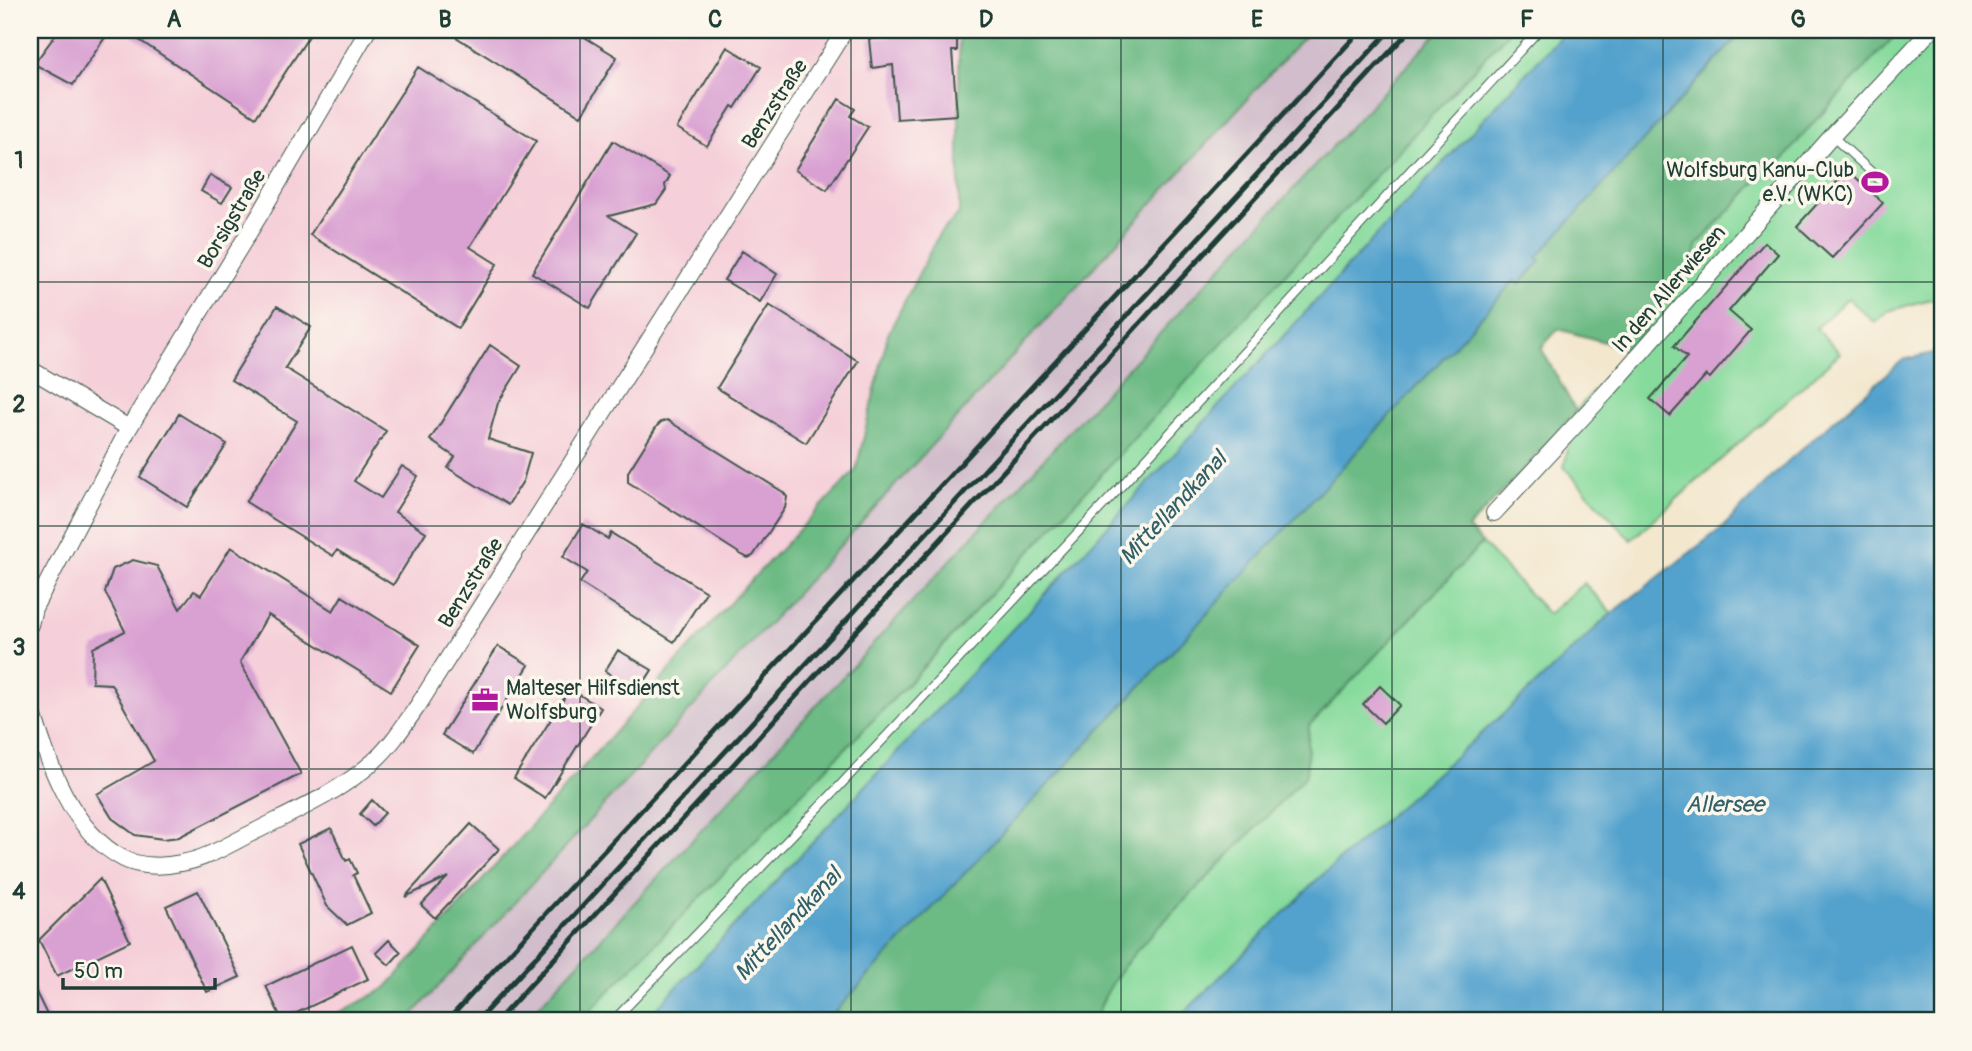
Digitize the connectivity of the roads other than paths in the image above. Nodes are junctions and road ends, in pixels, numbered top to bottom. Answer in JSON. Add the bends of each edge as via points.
{"nodes":[{"id":1,"x":368,"y":30,"type":"edge"},
{"id":2,"x":845,"y":30,"type":"edge"},
{"id":3,"x":1539,"y":30,"type":"edge"},
{"id":4,"x":1931,"y":30,"type":"edge"},
{"id":5,"x":1832,"y":136,"type":"junction"},
{"id":6,"x":1880,"y":180,"type":"dead end"},
{"id":7,"x":30,"y":369,"type":"edge"},
{"id":8,"x":129,"y":428,"type":"junction"},
{"id":9,"x":1494,"y":513,"type":"dead end"},
{"id":10,"x":30,"y":625,"type":"edge"},
{"id":11,"x":30,"y":704,"type":"edge"},
{"id":12,"x":613,"y":1021,"type":"edge"}],
"edges":[{"from":1,"to":8,"type":"street","name":"Borsigstraße"},
{"from":2,"to":11,"type":"street","name":"Benzstraße","via":[[419,705],[373,762],[340,788],[212,853],[182,863],[151,866],[125,860],[98,841],[81,821],[42,742]]},
{"from":3,"to":12,"type":"lane","via":[[1114,494]]},
{"from":4,"to":5,"type":"street","name":"In den Allerwiesen"},
{"from":5,"to":6,"type":"lane"},
{"from":5,"to":9,"type":"street","name":"In den Allerwiesen"},
{"from":7,"to":8,"type":"street"},
{"from":8,"to":10,"type":"street","via":[[34,608]]}]}
